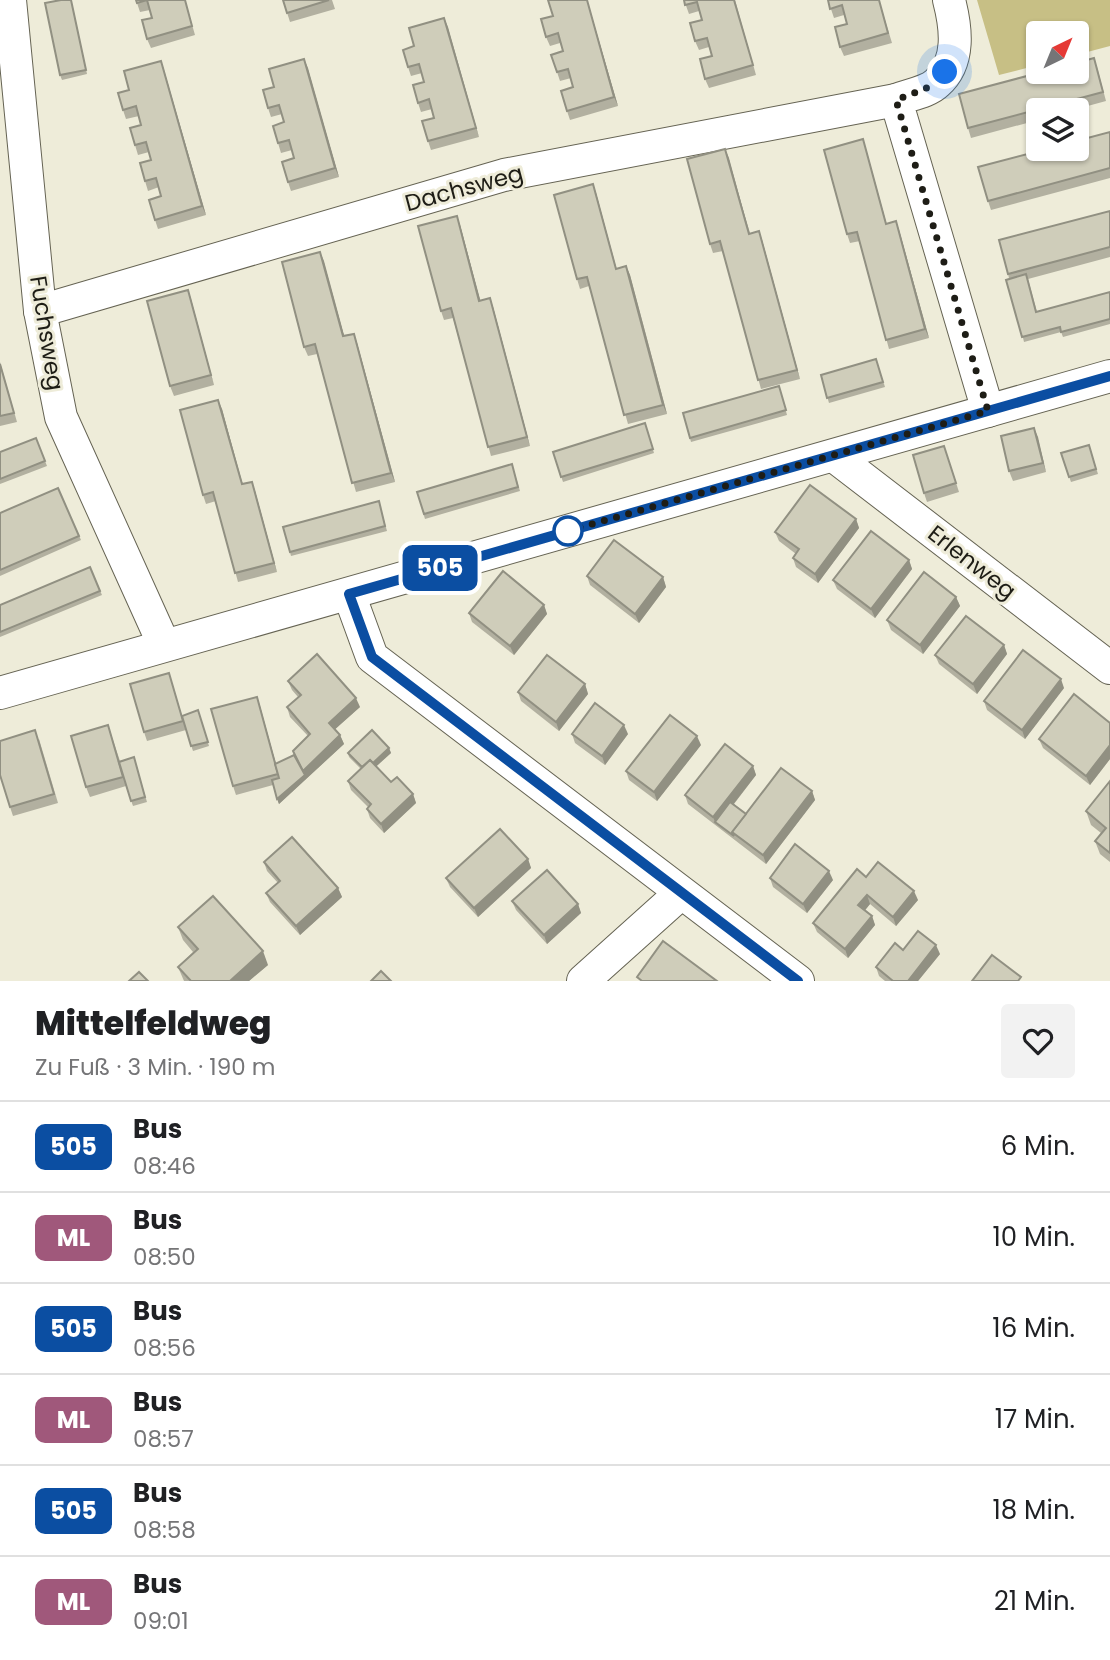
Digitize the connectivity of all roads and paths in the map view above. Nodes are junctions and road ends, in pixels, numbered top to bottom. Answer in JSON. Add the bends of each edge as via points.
{"nodes":[{"id":1,"x":10,"y":0,"type":"edge"},
{"id":2,"x":949,"y":0,"type":"edge"},
{"id":3,"x":896,"y":100,"type":"junction"},
{"id":4,"x":13,"y":140,"type":"edge"},
{"id":5,"x":40,"y":311,"type":"junction"},
{"id":6,"x":1110,"y":376,"type":"edge"},
{"id":7,"x":988,"y":411,"type":"junction"},
{"id":8,"x":834,"y":456,"type":"junction"},
{"id":9,"x":349,"y":594,"type":"junction"},
{"id":10,"x":164,"y":645,"type":"junction"},
{"id":11,"x":1110,"y":668,"type":"edge"},
{"id":12,"x":4,"y":692,"type":"edge"},
{"id":13,"x":681,"y":892,"type":"junction"},
{"id":14,"x":583,"y":981,"type":"edge"},
{"id":15,"x":798,"y":981,"type":"edge"}],
"edges":[{"from":1,"to":4,"type":"street","name":"Fuchsweg"},
{"from":2,"to":3,"type":"street","name":"Dachsweg","via":[[956,26],[953,60],[937,84]]},
{"from":3,"to":5,"type":"street","name":"Dachsweg","via":[[504,175]]},
{"from":3,"to":7,"type":"street"},
{"from":4,"to":5,"type":"street","name":"Fuchsweg"},
{"from":5,"to":10,"type":"street","name":"Fuchsweg","via":[[61,417]]},
{"from":6,"to":7,"type":"street"},
{"from":7,"to":8,"type":"street"},
{"from":8,"to":9,"type":"street"},
{"from":8,"to":11,"type":"street","name":"Erlenweg"},
{"from":9,"to":10,"type":"street"},
{"from":9,"to":13,"type":"street","via":[[372,657]]},
{"from":10,"to":12,"type":"street"},
{"from":13,"to":14,"type":"street"},
{"from":13,"to":15,"type":"street"}]}
